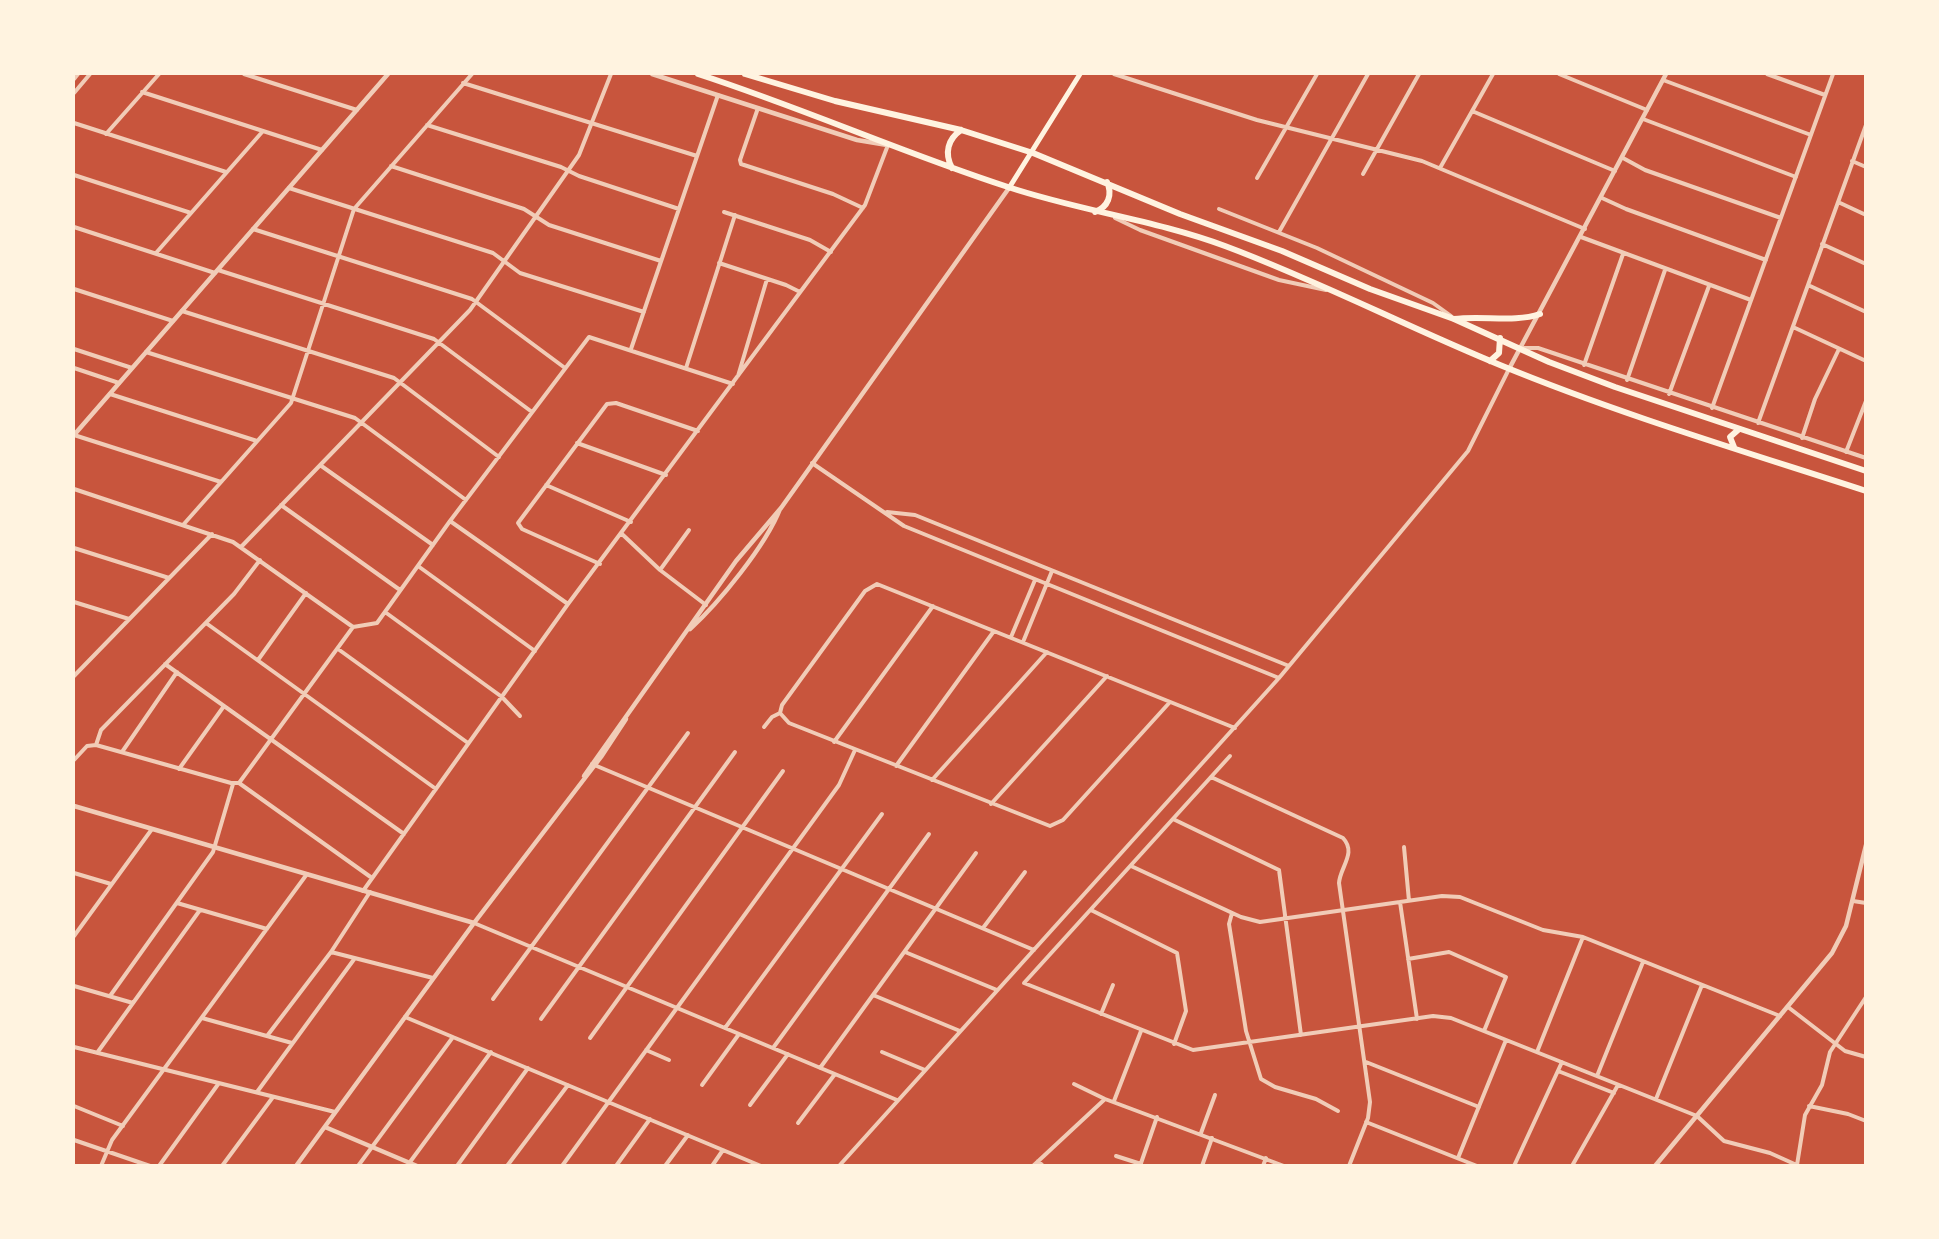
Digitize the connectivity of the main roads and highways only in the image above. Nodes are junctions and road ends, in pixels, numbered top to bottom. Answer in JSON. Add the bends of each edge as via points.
{"nodes":[{"id":1,"x":698,"y":74,"type":"edge"},
{"id":2,"x":746,"y":74,"type":"edge"},
{"id":3,"x":1080,"y":74,"type":"edge"},
{"id":4,"x":961,"y":130,"type":"junction"},
{"id":5,"x":1032,"y":153,"type":"junction"},
{"id":6,"x":952,"y":168,"type":"junction"},
{"id":7,"x":1107,"y":182,"type":"junction"},
{"id":8,"x":1009,"y":188,"type":"junction"},
{"id":9,"x":1094,"y":212,"type":"junction"},
{"id":10,"x":1540,"y":314,"type":"road end"},
{"id":11,"x":1454,"y":319,"type":"junction"},
{"id":12,"x":1500,"y":338,"type":"junction"},
{"id":13,"x":1490,"y":361,"type":"junction"},
{"id":14,"x":1739,"y":430,"type":"junction"},
{"id":15,"x":1734,"y":447,"type":"junction"},
{"id":16,"x":1866,"y":469,"type":"edge"},
{"id":17,"x":1866,"y":491,"type":"edge"}],
"edges":[{"from":1,"to":6,"type":"main road","via":[[782,101]]},
{"from":2,"to":4,"type":"main road","via":[[835,101]]},
{"from":3,"to":5,"type":"main road"},
{"from":4,"to":5,"type":"main road"},
{"from":4,"to":6,"type":"main road","via":[[948,148]]},
{"from":5,"to":7,"type":"main road"},
{"from":5,"to":8,"type":"main road"},
{"from":6,"to":8,"type":"main road"},
{"from":7,"to":9,"type":"main road","via":[[1108,200]]},
{"from":7,"to":11,"type":"main road","via":[[1377,292]]},
{"from":8,"to":9,"type":"main road"},
{"from":9,"to":13,"type":"main road","via":[[1206,240],[1334,290]]},
{"from":10,"to":11,"type":"main road"},
{"from":11,"to":12,"type":"main road"},
{"from":12,"to":13,"type":"main road","via":[[1499,352]]},
{"from":12,"to":14,"type":"main road","via":[[1604,383]]},
{"from":13,"to":15,"type":"main road","via":[[1589,400]]},
{"from":14,"to":15,"type":"main road","via":[[1731,436]]},
{"from":14,"to":16,"type":"main road"},
{"from":15,"to":17,"type":"main road"}]}
